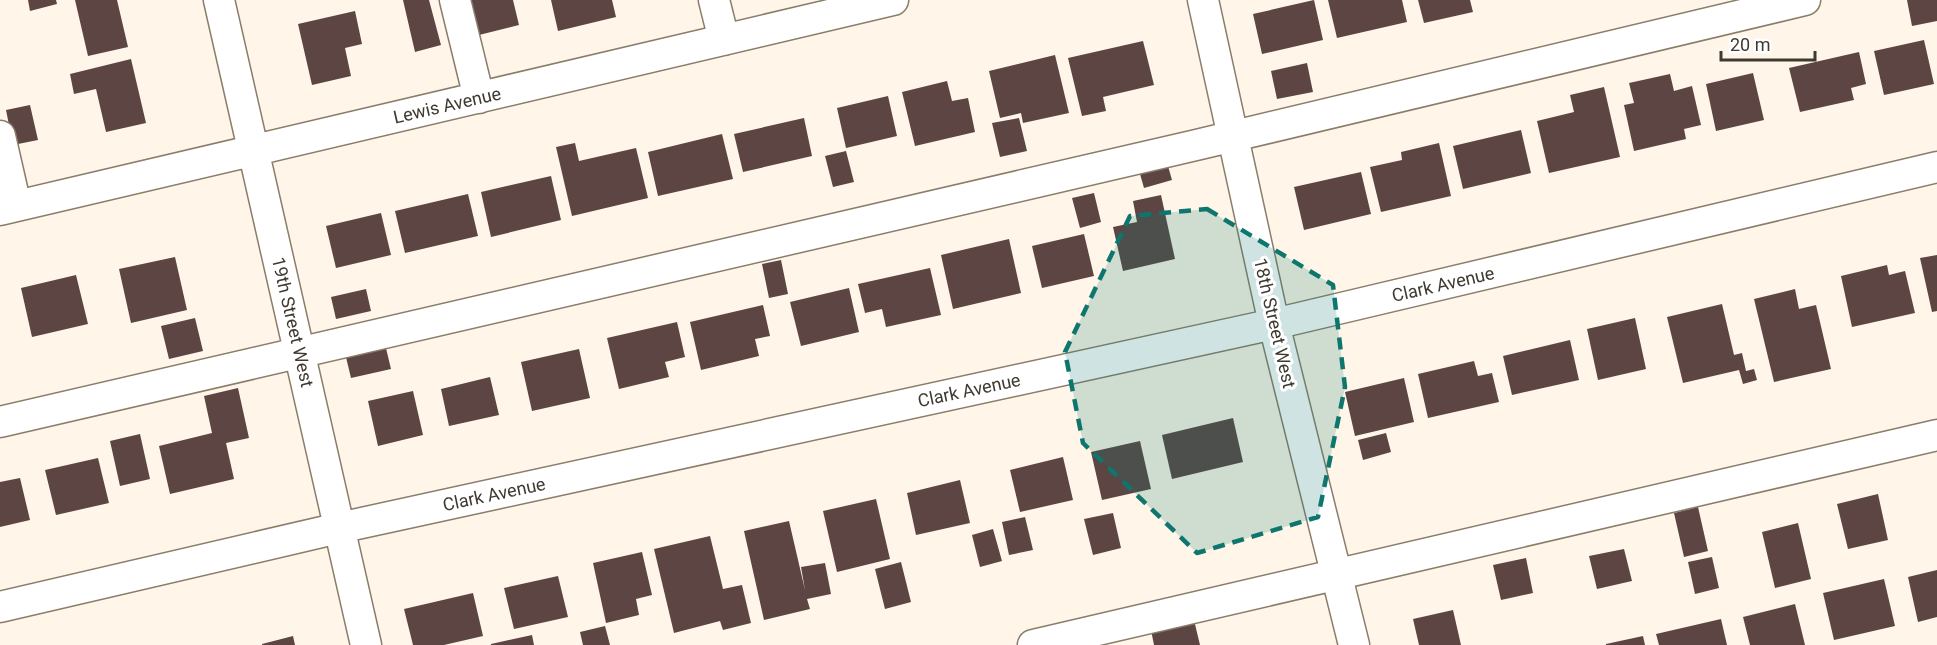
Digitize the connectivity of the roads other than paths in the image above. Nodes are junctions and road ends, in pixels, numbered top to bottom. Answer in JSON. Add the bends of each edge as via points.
{"nodes":[{"id":1,"x":219,"y":0,"type":"edge"},
{"id":2,"x":455,"y":0,"type":"edge"},
{"id":3,"x":714,"y":0,"type":"edge"},
{"id":4,"x":893,"y":0,"type":"edge"},
{"id":5,"x":1203,"y":0,"type":"edge"},
{"id":6,"x":1805,"y":0,"type":"edge"},
{"id":7,"x":724,"y":40,"type":"junction"},
{"id":8,"x":479,"y":98,"type":"junction"},
{"id":9,"x":0,"y":136,"type":"edge"},
{"id":10,"x":1233,"y":136,"type":"junction"},
{"id":11,"x":254,"y":150,"type":"junction"},
{"id":12,"x":1937,"y":167,"type":"edge"},
{"id":13,"x":8,"y":208,"type":"edge"},
{"id":14,"x":1274,"y":324,"type":"junction"},
{"id":15,"x":300,"y":354,"type":"junction"},
{"id":16,"x":0,"y":422,"type":"edge"},
{"id":17,"x":1937,"y":435,"type":"edge"},
{"id":18,"x":339,"y":528,"type":"junction"},
{"id":19,"x":1337,"y":575,"type":"junction"},
{"id":20,"x":0,"y":607,"type":"edge"},
{"id":21,"x":366,"y":645,"type":"edge"},
{"id":22,"x":1033,"y":645,"type":"edge"},
{"id":23,"x":1354,"y":645,"type":"edge"}],
"edges":[{"from":1,"to":11,"type":"street","name":"19th Street West"},
{"from":2,"to":8,"type":"street"},
{"from":3,"to":7,"type":"street"},
{"from":4,"to":7,"type":"street","name":"Lewis Avenue"},
{"from":5,"to":10,"type":"street","name":"18th Street West"},
{"from":6,"to":10,"type":"street"},
{"from":7,"to":8,"type":"street","name":"Lewis Avenue"},
{"from":8,"to":11,"type":"street","name":"Lewis Avenue"},
{"from":9,"to":13,"type":"street"},
{"from":10,"to":14,"type":"street","name":"18th Street West"},
{"from":10,"to":15,"type":"street"},
{"from":11,"to":13,"type":"street","name":"Lewis Avenue"},
{"from":11,"to":15,"type":"street","name":"19th Street West"},
{"from":12,"to":14,"type":"street","name":"Clark Avenue"},
{"from":14,"to":18,"type":"street","name":"Clark Avenue"},
{"from":14,"to":19,"type":"street","name":"18th Street West"},
{"from":15,"to":16,"type":"street"},
{"from":15,"to":18,"type":"street","name":"19th Street West"},
{"from":17,"to":19,"type":"street"},
{"from":18,"to":20,"type":"street","name":"Clark Avenue"},
{"from":18,"to":21,"type":"street","name":"19th Street West"},
{"from":19,"to":22,"type":"street"},
{"from":19,"to":23,"type":"street","name":"18th Street West"}]}
